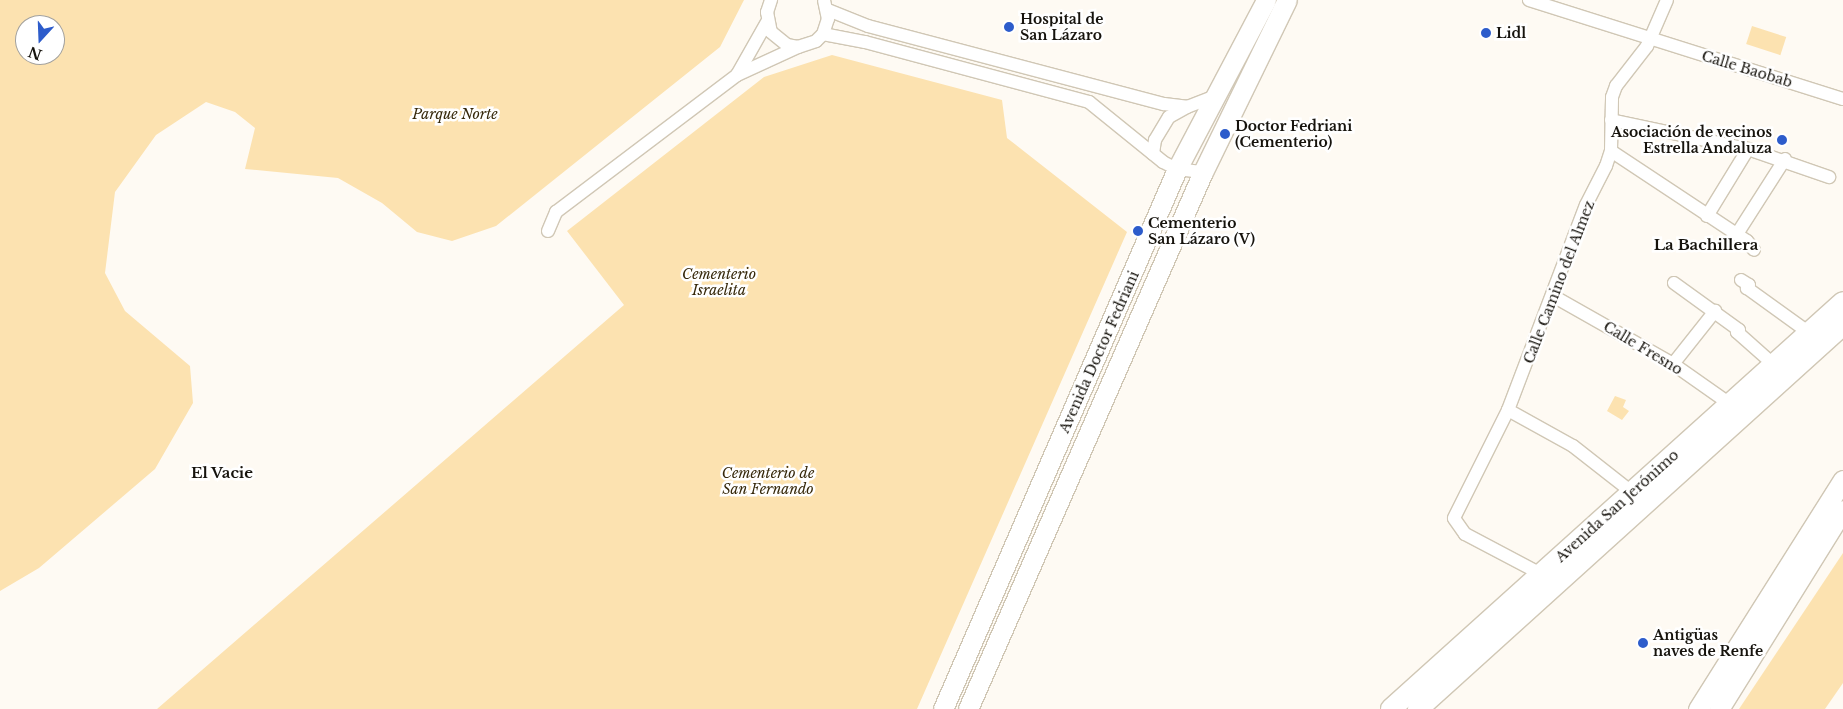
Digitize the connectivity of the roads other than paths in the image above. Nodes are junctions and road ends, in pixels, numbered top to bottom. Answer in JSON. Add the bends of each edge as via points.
{"nodes":[{"id":1,"x":771,"y":0,"type":"edge"},
{"id":2,"x":1266,"y":0,"type":"edge"},
{"id":3,"x":1287,"y":0,"type":"edge"},
{"id":4,"x":1529,"y":0,"type":"edge"},
{"id":5,"x":1667,"y":0,"type":"edge"},
{"id":6,"x":826,"y":5,"type":"edge"},
{"id":7,"x":767,"y":22,"type":"junction"},
{"id":8,"x":823,"y":34,"type":"junction"},
{"id":9,"x":1651,"y":39,"type":"junction"},
{"id":10,"x":798,"y":46,"type":"junction"},
{"id":11,"x":737,"y":75,"type":"junction"},
{"id":12,"x":1115,"y":92,"type":"junction"},
{"id":13,"x":1216,"y":96,"type":"junction"},
{"id":14,"x":1843,"y":99,"type":"edge"},
{"id":15,"x":1089,"y":102,"type":"junction"},
{"id":16,"x":1187,"y":107,"type":"junction"},
{"id":17,"x":1611,"y":120,"type":"junction"},
{"id":18,"x":1748,"y":149,"type":"junction"},
{"id":19,"x":1611,"y":152,"type":"junction"},
{"id":20,"x":1153,"y":154,"type":"junction"},
{"id":21,"x":1791,"y":161,"type":"junction"},
{"id":22,"x":1177,"y":169,"type":"junction"},
{"id":23,"x":1203,"y":172,"type":"junction"},
{"id":24,"x":1829,"y":177,"type":"dead end"},
{"id":25,"x":1707,"y":216,"type":"junction"},
{"id":26,"x":548,"y":231,"type":"dead end"},
{"id":27,"x":1737,"y":234,"type":"junction"},
{"id":28,"x":1754,"y":250,"type":"dead end"},
{"id":29,"x":1741,"y":280,"type":"dead end"},
{"id":30,"x":1674,"y":283,"type":"dead end"},
{"id":31,"x":1553,"y":296,"type":"junction"},
{"id":32,"x":1843,"y":302,"type":"edge"},
{"id":33,"x":1714,"y":310,"type":"junction"},
{"id":34,"x":1843,"y":325,"type":"edge"},
{"id":35,"x":1808,"y":332,"type":"junction"},
{"id":36,"x":1672,"y":364,"type":"junction"},
{"id":37,"x":1773,"y":364,"type":"junction"},
{"id":38,"x":1730,"y":404,"type":"junction"},
{"id":39,"x":1508,"y":410,"type":"junction"},
{"id":40,"x":1843,"y":480,"type":"edge"},
{"id":41,"x":1633,"y":493,"type":"junction"},
{"id":42,"x":1843,"y":510,"type":"edge"},
{"id":43,"x":1541,"y":574,"type":"junction"},
{"id":44,"x":943,"y":709,"type":"edge"},
{"id":45,"x":968,"y":709,"type":"edge"},
{"id":46,"x":1391,"y":709,"type":"edge"},
{"id":47,"x":1418,"y":709,"type":"edge"},
{"id":48,"x":1698,"y":709,"type":"edge"},
{"id":49,"x":1719,"y":709,"type":"edge"}],
"edges":[{"from":1,"to":7,"type":"street"},
{"from":2,"to":13,"type":"main road","name":"Avenida Doctor Fedriani"},
{"from":3,"to":23,"type":"main road","name":"Avenida Doctor Fedriani"},
{"from":4,"to":9,"type":"street","name":"Calle Baobab"},
{"from":5,"to":9,"type":"street","name":"Calle Camino del Almez"},
{"from":6,"to":8,"type":"street"},
{"from":6,"to":12,"type":"street","via":[[868,26]]},
{"from":7,"to":10,"type":"street","via":[[778,40]]},
{"from":7,"to":11,"type":"street"},
{"from":8,"to":10,"type":"street","via":[[816,41]]},
{"from":8,"to":15,"type":"street","via":[[865,42]]},
{"from":9,"to":14,"type":"street","name":"Calle Baobab"},
{"from":9,"to":17,"type":"street","name":"Calle Camino del Almez","via":[[1616,86]]},
{"from":10,"to":11,"type":"street"},
{"from":11,"to":26,"type":"street","via":[[556,212]]},
{"from":12,"to":15,"type":"street"},
{"from":12,"to":16,"type":"street"},
{"from":13,"to":16,"type":"street"},
{"from":13,"to":22,"type":"main road","name":"Avenida Doctor Fedriani"},
{"from":15,"to":20,"type":"street"},
{"from":16,"to":20,"type":"street","via":[[1169,117],[1156,140]]},
{"from":17,"to":18,"type":"street"},
{"from":17,"to":19,"type":"street","name":"Calle Camino del Almez"},
{"from":18,"to":21,"type":"street"},
{"from":18,"to":25,"type":"street"},
{"from":19,"to":25,"type":"street"},
{"from":19,"to":31,"type":"street","name":"Calle Camino del Almez","via":[[1569,249]]},
{"from":20,"to":22,"type":"street"},
{"from":21,"to":24,"type":"street"},
{"from":21,"to":27,"type":"street"},
{"from":22,"to":23,"type":"street"},
{"from":22,"to":44,"type":"main road","name":"Avenida Doctor Fedriani"},
{"from":23,"to":45,"type":"main road","name":"Avenida Doctor Fedriani"},
{"from":25,"to":27,"type":"street"},
{"from":27,"to":28,"type":"street"},
{"from":29,"to":35,"type":"street","via":[[1749,285],[1747,288]]},
{"from":30,"to":33,"type":"street"},
{"from":31,"to":36,"type":"street","name":"Calle Fresno"},
{"from":31,"to":39,"type":"street","name":"Calle Camino del Almez"},
{"from":32,"to":35,"type":"main road","name":"Avenida San Jerónimo"},
{"from":33,"to":36,"type":"street"},
{"from":33,"to":37,"type":"street"},
{"from":34,"to":47,"type":"main road","name":"Avenida San Jerónimo"},
{"from":35,"to":37,"type":"main road","name":"Avenida San Jerónimo"},
{"from":36,"to":38,"type":"street","name":"Calle Fresno"},
{"from":37,"to":38,"type":"main road","name":"Avenida San Jerónimo"},
{"from":38,"to":41,"type":"main road","name":"Avenida San Jerónimo"},
{"from":39,"to":41,"type":"street","via":[[1573,446]]},
{"from":39,"to":43,"type":"street","name":"Calle Camino del Almez","via":[[1454,518],[1465,534]]},
{"from":40,"to":48,"type":"main road"},
{"from":41,"to":43,"type":"main road","name":"Avenida San Jerónimo"},
{"from":42,"to":49,"type":"main road"},
{"from":43,"to":46,"type":"main road","name":"Avenida San Jerónimo"}]}
